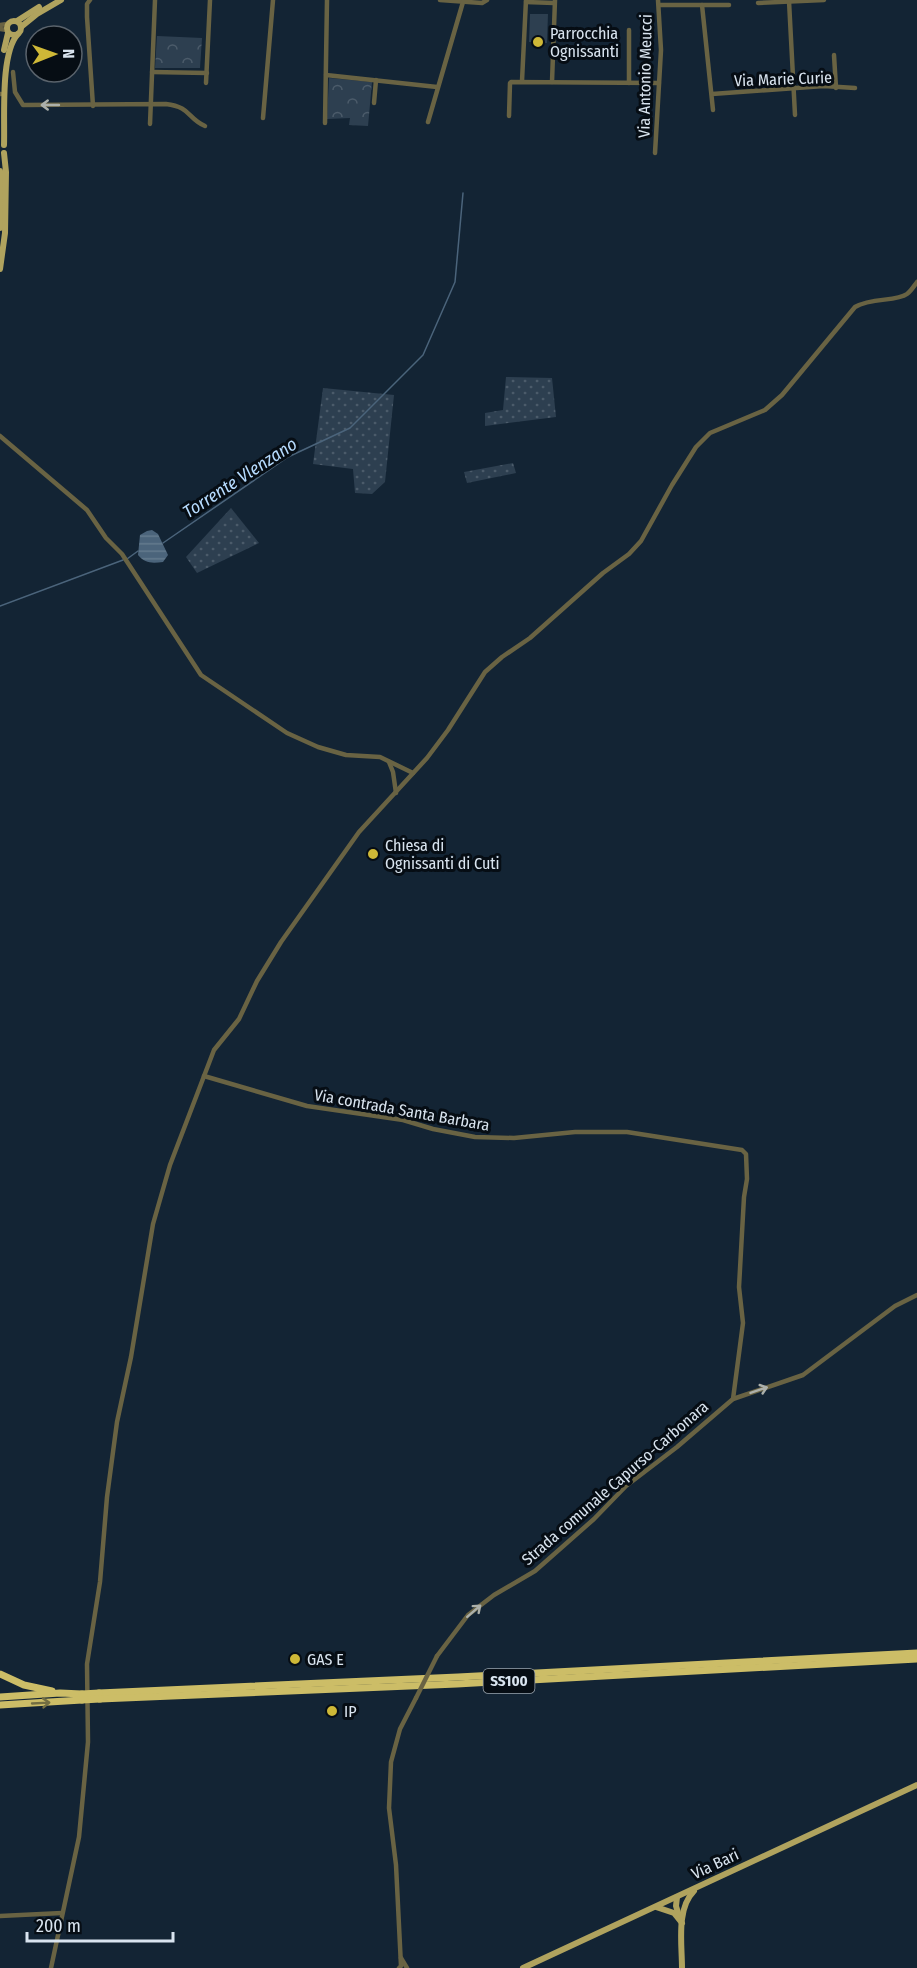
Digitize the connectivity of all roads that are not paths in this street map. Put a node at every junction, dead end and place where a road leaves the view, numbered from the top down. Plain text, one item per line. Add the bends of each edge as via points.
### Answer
1 (53, 0) edge
2 (61, 0) edge
3 (90, 0) edge
4 (155, 0) edge
5 (210, 0) edge
6 (273, 0) edge
7 (327, 0) edge
8 (440, 0) edge
9 (487, 0) edge
10 (824, 0) edge
11 (526, 1) edge
12 (554, 1) edge
13 (785, 1) edge
14 (463, 2) junction
15 (659, 2) edge
16 (687, 2) edge
17 (705, 3) edge
18 (758, 3) dead end
19 (729, 5) dead end
20 (17, 21) junction
21 (21, 27) junction
22 (4, 28) edge
23 (629, 30) dead end
24 (18, 34) junction
25 (834, 54) dead end
26 (13, 72) dead end
27 (152, 72) junction
28 (207, 73) junction
29 (326, 75) junction
30 (376, 80) junction
31 (522, 81) junction
32 (552, 81) junction
33 (206, 83) dead end
34 (629, 83) junction
35 (659, 83) junction
36 (437, 87) junction
37 (793, 88) junction
38 (836, 88) junction
39 (855, 88) dead end
40 (15, 92) junction
41 (2, 93) edge
42 (712, 94) junction
43 (374, 103) dead end
44 (151, 104) junction
45 (93, 105) junction
46 (713, 110) dead end
47 (795, 115) dead end
48 (509, 116) dead end
49 (263, 117) dead end
50 (428, 122) dead end
51 (325, 123) dead end
52 (150, 124) dead end
53 (205, 126) dead end
54 (0, 130) edge
55 (2, 149) edge
56 (656, 153) dead end
57 (0, 171) edge
58 (0, 228) edge
59 (0, 268) edge
60 (917, 282) edge
61 (0, 436) edge
62 (389, 762) junction
63 (413, 773) junction
64 (396, 794) junction
65 (204, 1076) junction
66 (917, 1295) edge
67 (733, 1399) junction
68 (917, 1653) edge
69 (917, 1659) edge
70 (0, 1674) edge
71 (60, 1693) junction
72 (100, 1696) junction
73 (0, 1697) edge
74 (82, 1697) junction
75 (0, 1706) edge
76 (917, 1785) edge
77 (703, 1884) junction
78 (677, 1897) junction
79 (656, 1907) junction
80 (62, 1913) junction
81 (684, 1915) junction
82 (0, 1916) edge
83 (682, 1923) junction
84 (401, 1958) junction
85 (51, 1968) edge
86 (399, 1968) edge
87 (408, 1968) edge
88 (524, 1968) edge
89 (682, 1968) edge

1 - 20 main road
2 - 21 main road
3 - 45 street via 87,17
4 - 27 street
5 - 28 street
6 - 49 street
7 - 29 street
8 - 14 street
9 - 14 street
10 - 13 street
11 - 12 street
11 - 31 street
12 - 32 street
13 - 18 street
13 - 37 street
14 - 36 street
15 - 16 street
15 - 35 street, Via Antonio Meucci
16 - 17 street
17 - 19 street
17 - 42 street
20 - 21 main road
20 - 22 main road
21 - 24 main road
22 - 24 main road
22 - 41 main road
23 - 34 street
24 - 41 main road via 8,49
25 - 38 street
26 - 40 street
27 - 28 street
27 - 44 street
28 - 33 street
29 - 30 street
29 - 51 street
30 - 36 street
30 - 43 street
31 - 32 street
31 - 48 street via 510,83
32 - 34 street
34 - 35 street
35 - 56 street, Via Antonio Meucci
36 - 50 street
37 - 38 street, Via Marie Curie
37 - 42 street, Via Marie Curie
37 - 47 street
38 - 39 street, Via Marie Curie
40 - 41 street
45 -> 40 street via 22,105
41 - 54 main road
41 - 55 main road
42 - 46 street
44 - 45 street
44 - 52 street
44 - 53 street via 182,106
55 - 59 main road via 6,172
57 - 58 main road
60 - 63 street via 908,294 866,301 855,307 765,410 710,433 696,447 641,541 485,672 448,730
61 - 62 street via 87,510 122,554 201,675 287,733 346,755 380,756
62 - 63 street
62 - 64 street
63 - 64 street
64 - 65 street via 359,832 281,942 240,1018 214,1050
65 - 67 street, Via contrada Santa Barbara via 307,1106 403,1120 475,1137 627,1132 742,1150 746,1154 747,1179 739,1287 743,1323
65 - 80 street via 170,1165 153,1224 117,1422 87,1664 88,1742 83,1807
67 -> 66 street, Strada comunale Capurso-Carbonara via 803,1375 896,1306
84 -> 67 street, Strada comunale Capurso-Carbonara, bridge via 389,1808 391,1762 400,1729 437,1656 468,1615 535,1571 626,1486
68 - 72 highway, SS100
69 - 72 highway, SS100 via 446,1684
70 - 71 highway, SS100 via 24,1685
71 - 73 highway, SS100
71 - 74 highway, SS100
72 - 74 highway, SS100, bridge
75 -> 74 highway, SS100
76 - 77 main road, Via Bari
77 - 78 main road, Via Bari
77 - 81 main road via 689,1896
78 - 79 main road, Via Bari
78 - 81 main road
78 - 83 main road
79 - 83 main road via 674,1913
79 - 88 main road, Via Bari
80 - 82 street
80 - 85 street
81 - 83 main road
83 - 89 main road
84 - 86 street, Strada comunale Capurso-Carbonara
84 - 87 street

